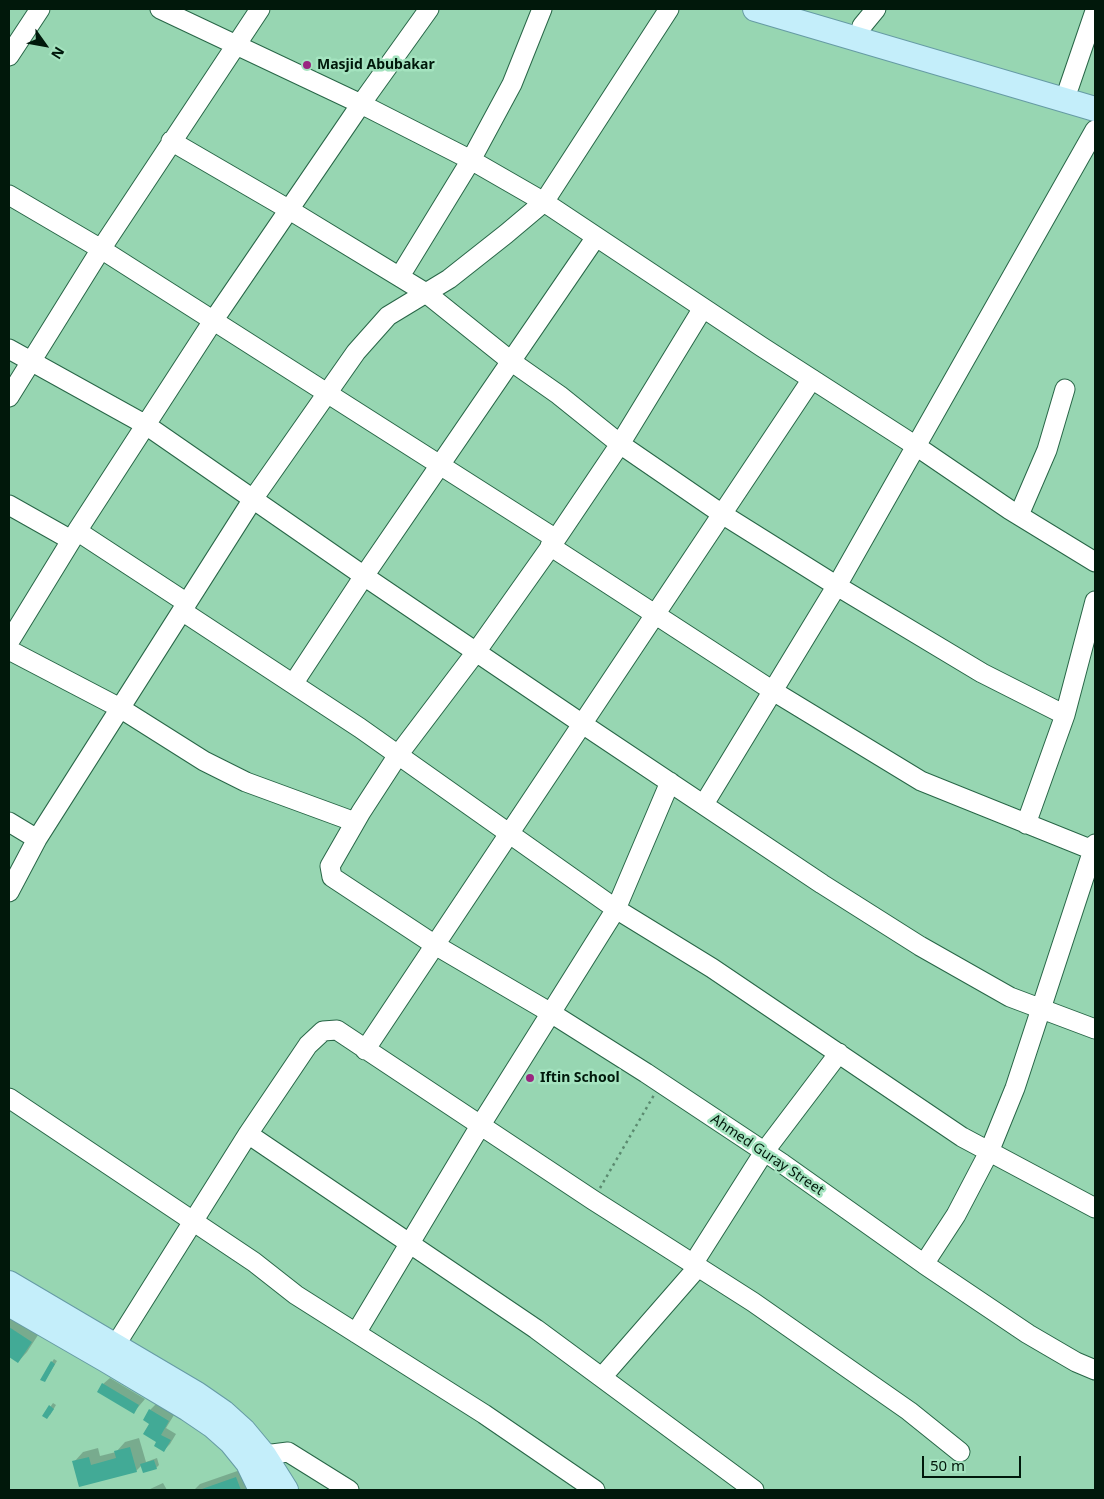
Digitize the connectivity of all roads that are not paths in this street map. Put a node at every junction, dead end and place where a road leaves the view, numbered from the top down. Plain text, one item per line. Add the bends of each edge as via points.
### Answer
1 (40, 9) edge
2 (160, 9) edge
3 (260, 9) edge
4 (429, 9) edge
5 (542, 9) edge
6 (669, 9) edge
7 (755, 9) edge
8 (806, 9) edge
9 (1095, 11) edge
10 (869, 17) edge
11 (236, 44) junction
12 (9, 56) edge
13 (1069, 87) junction
14 (1095, 95) edge
15 (361, 104) junction
16 (1095, 110) edge
17 (1095, 130) edge
18 (171, 141) junction
19 (471, 160) junction
20 (9, 194) edge
21 (544, 202) junction
22 (288, 209) junction
23 (596, 237) junction
24 (101, 249) junction
25 (400, 276) junction
26 (426, 293) junction
27 (703, 308) junction
28 (213, 321) junction
29 (9, 350) edge
30 (31, 361) junction
31 (512, 362) junction
32 (812, 379) junction
33 (1065, 389) dead end
34 (326, 394) junction
35 (9, 397) edge
36 (146, 425) junction
37 (620, 444) junction
38 (916, 446) junction
39 (441, 466) junction
40 (253, 499) junction
41 (9, 505) edge
42 (722, 514) junction
43 (1019, 515) junction
44 (74, 536) junction
45 (553, 543) junction
46 (1095, 562) edge
47 (364, 576) junction
48 (836, 586) junction
49 (1095, 601) edge
50 (184, 607) junction
51 (655, 614) junction
52 (9, 642) edge
53 (9, 650) edge
54 (476, 652) junction
55 (293, 684) junction
56 (773, 691) junction
57 (120, 708) junction
58 (1066, 715) junction
59 (581, 723) junction
60 (398, 755) junction
61 (670, 782) junction
62 (704, 804) junction
63 (9, 822) edge
64 (355, 822) junction
65 (1026, 824) junction
66 (509, 834) junction
67 (37, 839) junction
68 (1094, 849) edge
69 (9, 892) edge
70 (616, 909) junction
71 (435, 945) junction
72 (1042, 1010) junction
73 (551, 1013) junction
74 (1095, 1029) edge
75 (366, 1050) junction
76 (839, 1053) junction
77 (9, 1098) edge
78 (480, 1126) junction
79 (248, 1134) junction
80 (764, 1152) junction
81 (989, 1152) junction
82 (1095, 1208) edge
83 (193, 1221) junction
84 (409, 1244) junction
85 (924, 1264) junction
86 (695, 1265) junction
87 (9, 1283) edge
88 (9, 1304) edge
89 (356, 1333) junction
90 (111, 1353) junction
91 (1095, 1370) edge
92 (602, 1377) junction
93 (960, 1452) dead end
94 (264, 1455) junction
95 (261, 1490) edge
96 (286, 1490) edge
97 (349, 1490) edge
98 (595, 1490) edge
99 (754, 1490) edge

1 - 12 street
2 - 11 street
3 - 11 street
4 - 15 street
5 - 19 street via 512,84
6 - 21 street
7 - 16 main road
8 - 10 main road
9 - 13 street
10 - 13 main road
11 - 15 street
11 - 18 street
13 - 14 main road
15 - 19 street
15 - 22 street
17 - 38 street
18 - 22 street
18 - 24 street
19 - 21 street
19 - 25 street
20 - 24 street
21 - 23 street
21 - 26 street
22 - 25 street
22 - 28 street
23 - 27 street
23 - 31 street
24 - 28 street
24 - 30 street
25 - 26 street
26 - 31 street
26 - 34 street via 388,316 356,352
27 - 32 street
27 - 37 street, Ahmed Guray Street
28 - 34 street
28 - 36 street
29 - 30 street
30 - 35 street
30 - 36 street
31 - 37 street
31 - 39 street
32 - 38 street
32 - 42 street
33 - 43 street via 1047,450
34 - 39 street
34 - 40 street
36 - 40 street
36 - 44 street
37 - 42 street
37 - 45 street, Ahmed Guray Street
38 - 43 street
38 - 48 street
39 - 45 street
39 - 47 street
40 - 47 street
40 - 50 street
41 - 44 street
42 - 48 street
42 - 51 street
43 - 46 street
44 - 50 street
44 - 52 street
45 - 51 street
45 - 54 street, Ahmed Guray Street
47 - 54 street
47 - 55 street
48 - 56 street
48 - 58 street via 982,673
49 - 58 street
50 - 55 street
50 - 57 street
51 - 56 street
51 - 59 street
53 - 57 street
54 - 59 street
54 - 60 street, Ahmed Guray Street
55 - 60 street
56 - 62 street
56 - 65 street via 921,781
57 - 64 street via 204,761 246,782
57 - 67 street
58 - 65 street
59 - 61 street
59 - 66 street
60 - 64 street, Ahmed Guray Street
60 - 66 street
61 - 62 street
61 - 70 street
62 - 72 street via 920,946 1010,998
63 - 67 street
64 - 71 street, Ahmed Guray Street via 330,866 332,877
65 - 68 street
66 - 70 street
66 - 71 street
67 - 69 street
68 - 72 street
70 - 73 street
70 - 76 street via 712,968
71 - 73 street, Ahmed Guray Street
71 - 75 street
72 - 74 street
72 - 81 street
73 - 78 street
73 - 80 street, Ahmed Guray Street
75 - 78 street
75 - 79 street via 337,1030 323,1031 308,1045
76 - 80 street
76 - 81 street
77 - 83 street
78 - 84 street
78 - 86 street
79 - 83 street
79 - 84 street
80 - 85 street, Ahmed Guray Street
80 - 86 street
81 - 82 street
81 - 85 street via 956,1215
83 - 89 street via 254,1262 296,1296
83 - 90 street
84 - 89 street
84 - 92 street
85 - 91 street, Ahmed Guray Street via 1028,1334
86 - 92 street
86 - 93 street via 909,1411
87 - 90 main road
88 - 90 main road
89 - 98 street via 484,1414
90 - 94 main road via 198,1394 244,1431
90 - 95 main road via 231,1442 248,1464
92 - 99 street
94 - 96 main road
94 - 97 street via 288,1452

